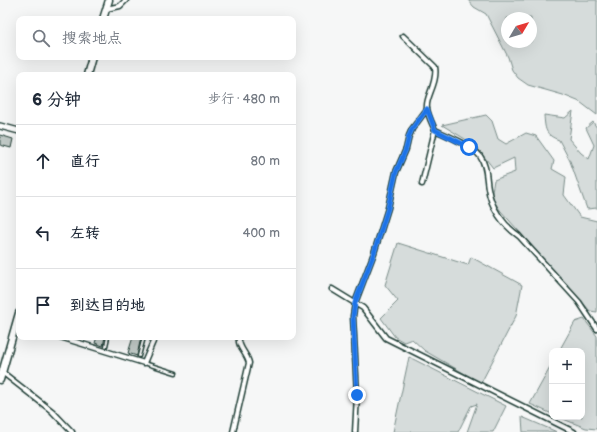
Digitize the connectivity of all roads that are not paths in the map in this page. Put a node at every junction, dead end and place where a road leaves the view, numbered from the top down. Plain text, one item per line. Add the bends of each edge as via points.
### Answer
1 (109, 0) edge
2 (126, 0) edge
3 (106, 9) junction
4 (104, 16) edge
5 (403, 36) dead end
6 (91, 60) edge
7 (88, 72) edge
8 (427, 109) junction
9 (0, 126) edge
10 (16, 130) edge
11 (435, 130) junction
12 (422, 184) dead end
13 (332, 289) dead end
14 (355, 303) junction
15 (16, 328) edge
16 (597, 329) edge
17 (70, 340) edge
18 (107, 340) edge
19 (143, 340) edge
20 (154, 340) edge
21 (239, 340) edge
22 (106, 346) dead end
23 (139, 356) dead end
24 (144, 363) junction
25 (1, 371) edge
26 (176, 373) dead end
27 (0, 380) edge
28 (72, 432) edge
29 (232, 432) edge
30 (355, 432) edge
31 (574, 432) edge

1 - 3 main road
2 - 3 street via 120,6
3 - 4 main road
5 - 8 street via 435,68
6 - 7 main road
8 - 11 street
8 - 14 street via 409,136 396,172 374,253
9 - 10 street
11 - 12 street
11 - 16 street via 469,147 478,155 486,171 490,199 499,217 579,302
13 - 14 street
14 - 30 street
14 - 31 street via 363,308 386,338
15 - 25 main road
17 - 24 street
18 - 22 lane
19 - 23 lane
20 - 24 street
21 - 29 street via 249,363
24 - 26 lane
25 - 27 main road
25 - 28 street via 52,411

